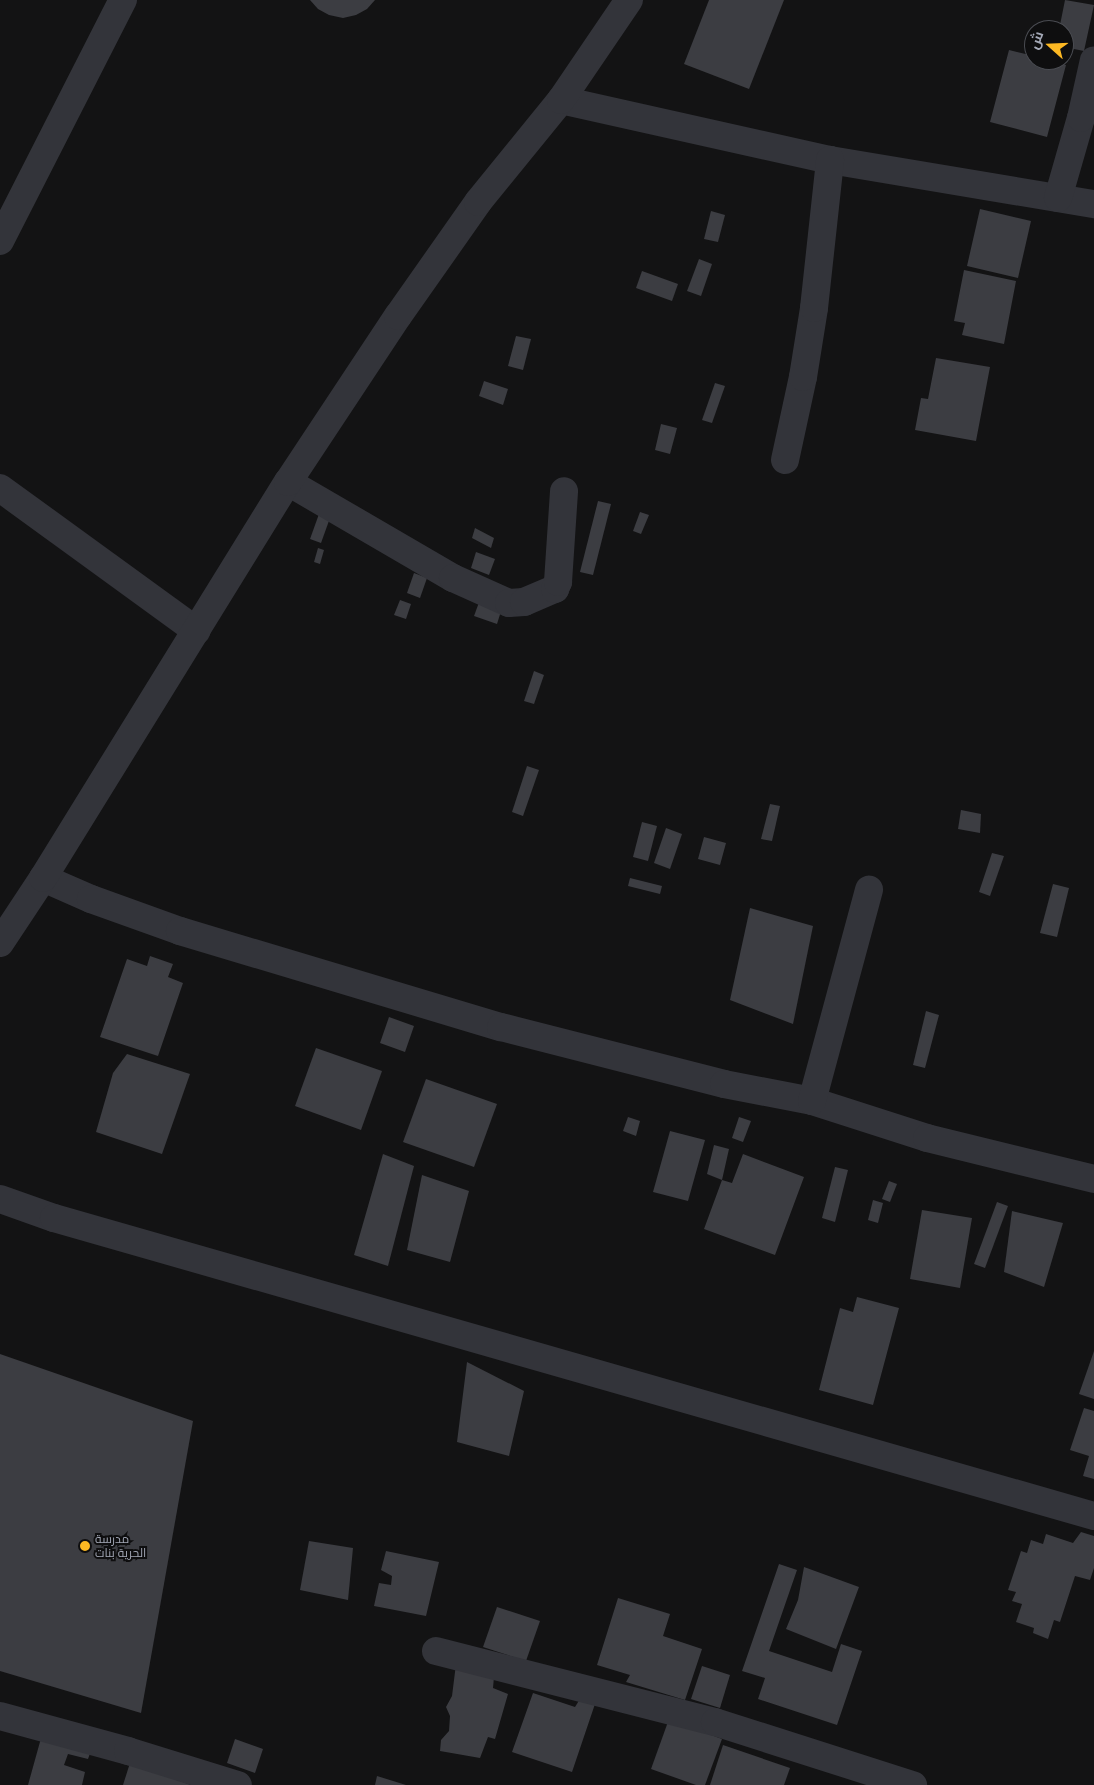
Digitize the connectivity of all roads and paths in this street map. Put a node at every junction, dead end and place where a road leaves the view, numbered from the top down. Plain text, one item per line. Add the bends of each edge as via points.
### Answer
1 (123, 0) edge
2 (629, 0) edge
3 (1094, 60) edge
4 (561, 100) junction
5 (830, 160) junction
6 (1058, 198) junction
7 (1094, 204) edge
8 (0, 241) edge
9 (785, 460) dead end
10 (288, 482) junction
11 (0, 488) edge
12 (564, 491) dead end
13 (197, 631) junction
14 (43, 878) junction
15 (869, 890) dead end
16 (0, 943) edge
17 (812, 1100) junction
18 (1094, 1179) edge
19 (0, 1200) edge
20 (1094, 1516) edge
21 (436, 1651) dead end
22 (0, 1716) edge
23 (229, 1784) edge
24 (913, 1785) edge

1 - 8 street
2 - 4 street
3 - 6 street
4 - 5 street
4 - 10 street via 478,202
5 - 6 street
5 - 9 street via 814,308
6 - 7 street
10 - 12 street via 453,578 509,603 524,602 555,589
10 - 13 street
11 - 13 street
13 - 14 street
14 - 16 street
14 - 17 street via 180,931 501,1027 724,1084
15 - 17 street
17 - 18 street via 927,1138
19 - 20 street via 63,1221
21 - 24 street via 715,1722
22 - 23 street via 128,1751

